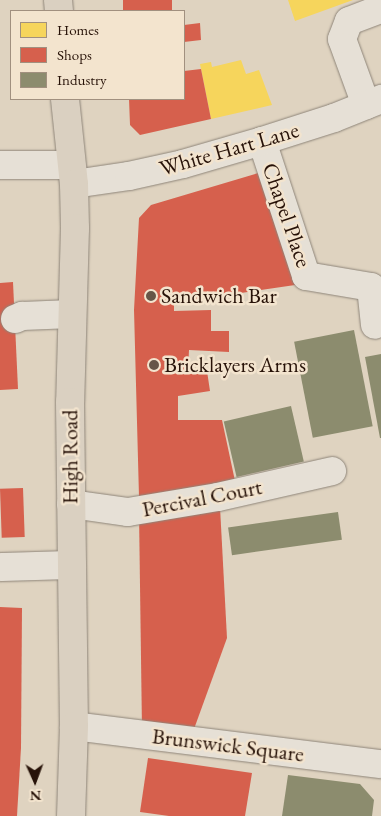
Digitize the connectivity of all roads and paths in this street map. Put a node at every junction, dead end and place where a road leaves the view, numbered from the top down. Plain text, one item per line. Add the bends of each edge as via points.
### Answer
1 (381, 9) edge
2 (65, 100) edge
3 (373, 102) edge
4 (262, 141) junction
5 (0, 164) edge
6 (72, 175) junction
7 (72, 314) junction
8 (15, 318) dead end
9 (375, 326) dead end
10 (332, 471) dead end
11 (71, 504) junction
12 (72, 565) junction
13 (0, 566) edge
14 (74, 726) junction
15 (381, 764) edge
16 (72, 816) edge

1 - 3 street via 348,21 342,39
2 - 6 main road, High Road
3 - 4 street, White Hart Lane
4 - 6 street, White Hart Lane via 160,170
4 - 9 street, Chapel Place via 306,276 371,287
5 - 6 street, White Hart Lane
6 - 7 main road, High Road via 75,228
7 - 8 street
7 - 11 main road, High Road
10 - 11 street, Percival Court via 218,497 128,512
11 - 12 main road, High Road
12 - 13 street
12 - 14 main road, High Road
14 - 15 street, Brunswick Square
14 - 16 main road, High Road

